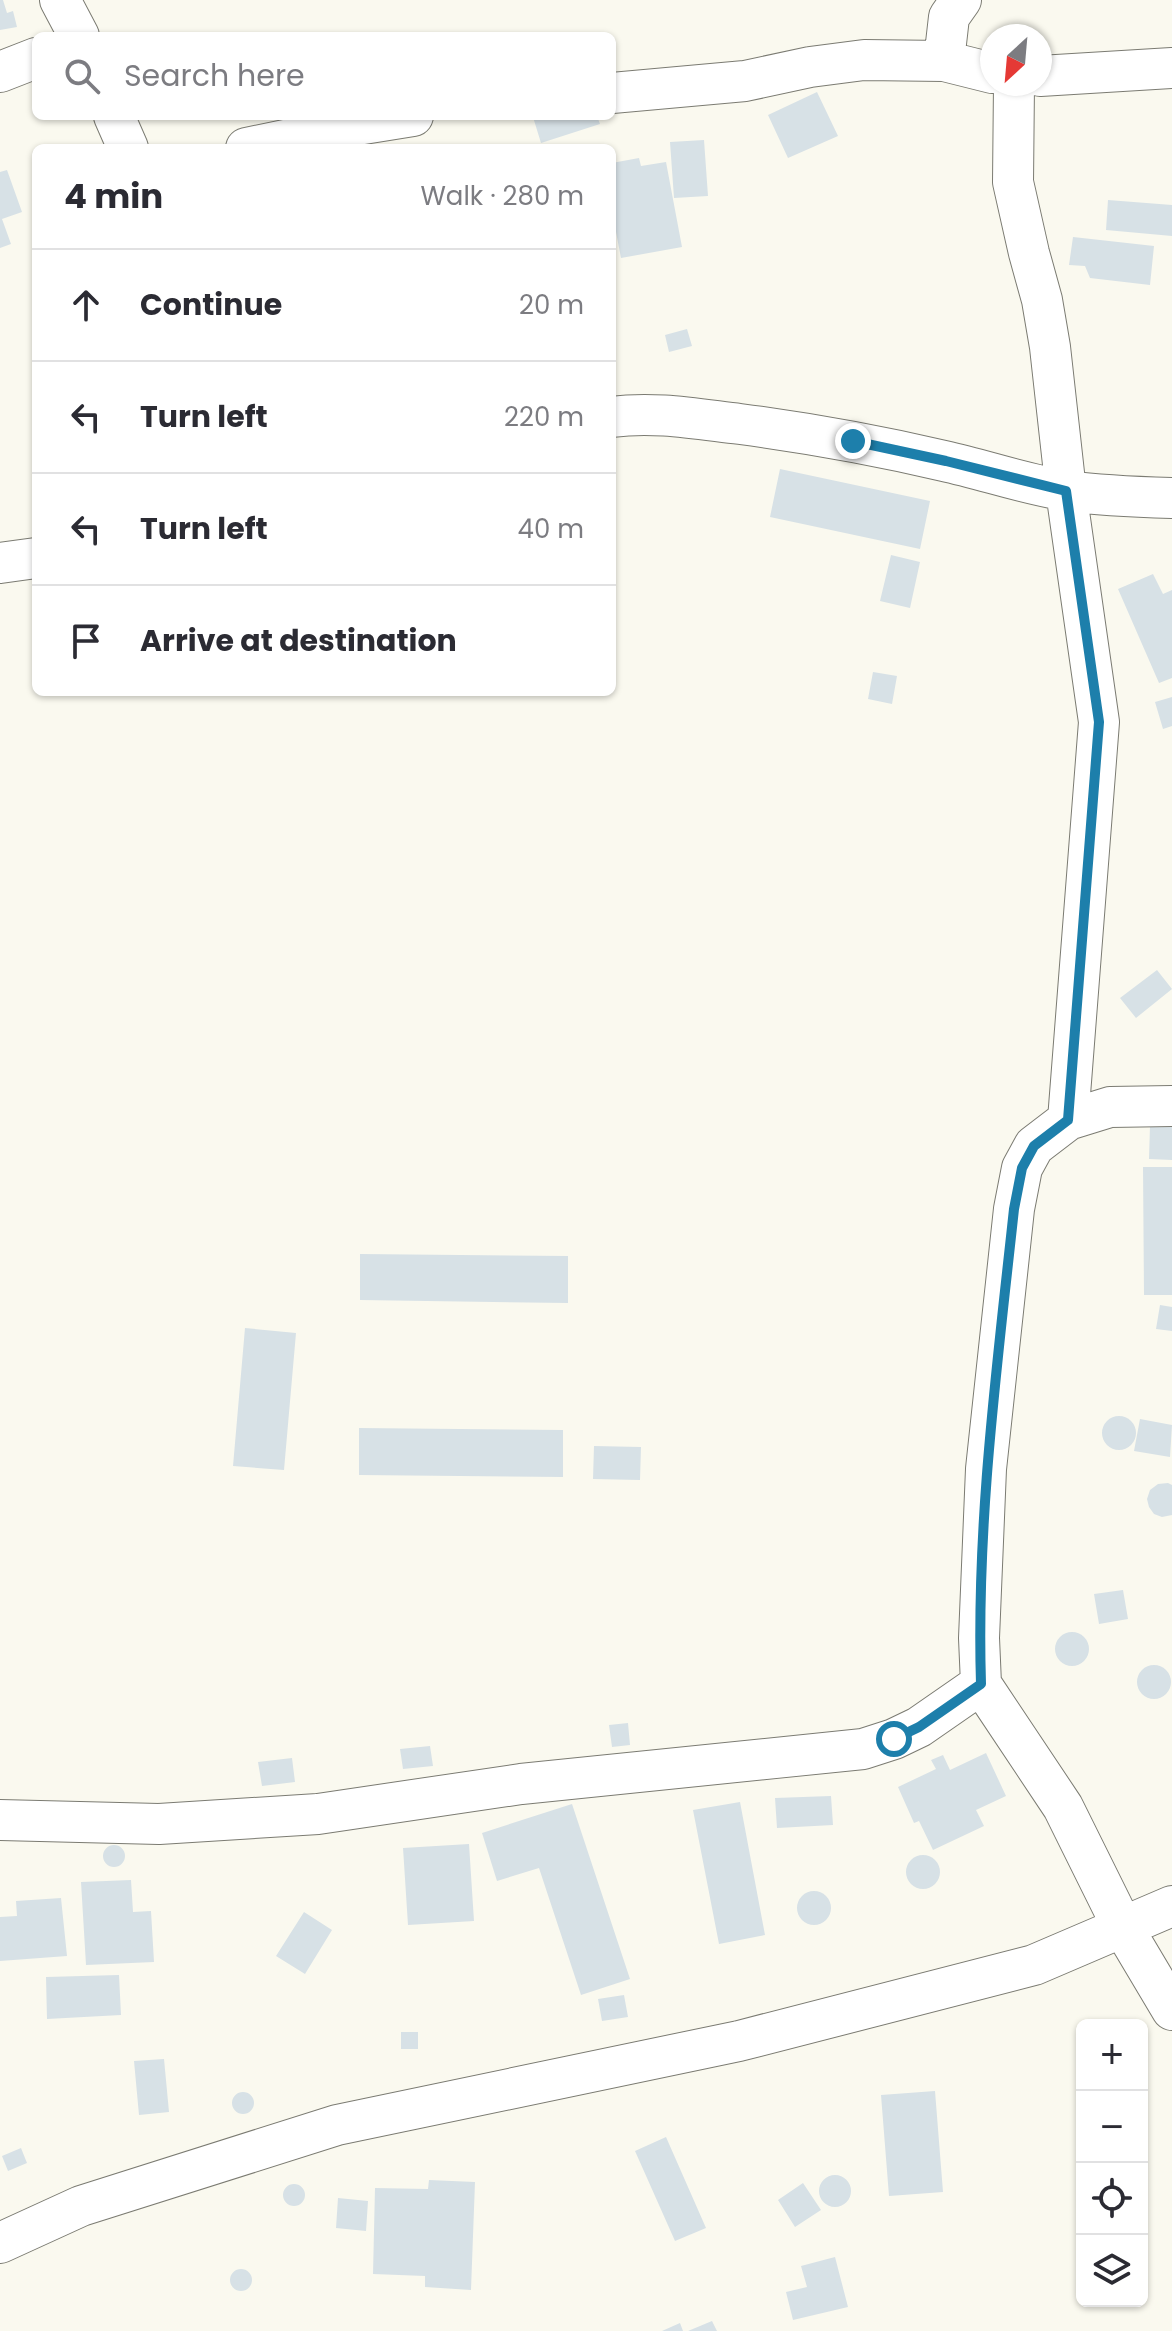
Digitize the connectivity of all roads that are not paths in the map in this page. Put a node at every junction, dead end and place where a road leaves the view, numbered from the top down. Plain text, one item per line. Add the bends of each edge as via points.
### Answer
1 (60, 0) edge
2 (951, 6) edge
3 (77, 32) edge
4 (32, 60) edge
5 (944, 61) junction
6 (1172, 68) edge
7 (980, 70) edge
8 (0, 72) edge
9 (1052, 75) edge
10 (616, 93) edge
11 (1014, 96) edge
12 (116, 120) edge
13 (388, 120) edge
14 (126, 144) edge
15 (265, 144) edge
16 (616, 416) edge
17 (1066, 491) junction
18 (1172, 498) edge
19 (32, 559) edge
20 (0, 563) edge
21 (1172, 1106) edge
22 (1068, 1120) junction
23 (981, 1684) junction
24 (0, 1820) edge
25 (1172, 1906) edge
26 (1122, 1926) junction
27 (1172, 2010) edge
28 (0, 2243) edge

1 - 3 street
2 - 5 street
4 - 8 street
5 - 7 street
5 - 10 street via 864,60 745,81
6 - 9 street
11 - 17 street via 1013,182 1042,300
12 - 14 street
13 - 15 street
16 - 17 street via 682,417 853,441
17 - 18 street
17 - 22 street via 1099,722
19 - 20 street
21 - 22 street via 1110,1107
22 - 23 street via 1034,1146 1022,1168 1014,1209 986,1469
23 - 24 street via 919,1727 863,1749 521,1784 318,1814 159,1824
23 - 26 street via 1063,1807
25 - 26 street
26 - 27 street
26 - 28 street via 1034,1965 739,2041 337,2125 81,2206

